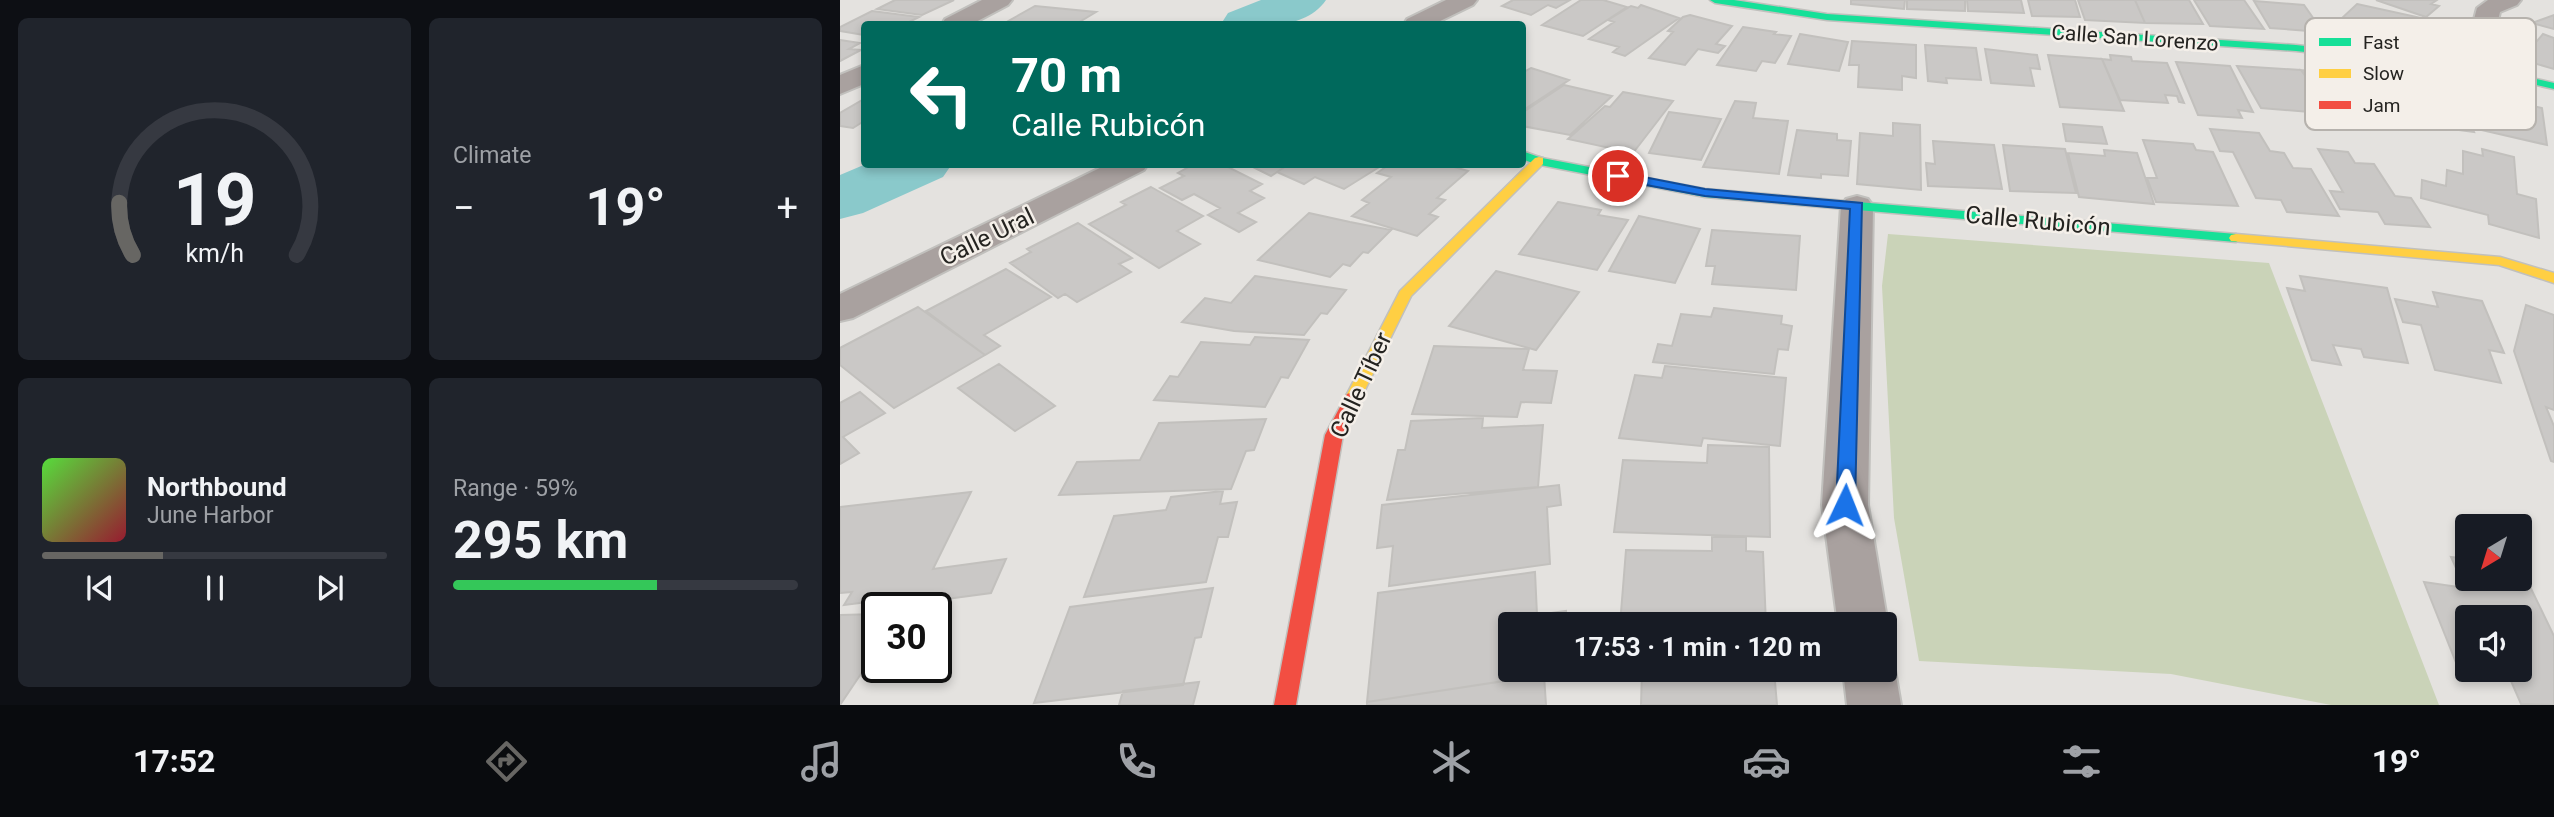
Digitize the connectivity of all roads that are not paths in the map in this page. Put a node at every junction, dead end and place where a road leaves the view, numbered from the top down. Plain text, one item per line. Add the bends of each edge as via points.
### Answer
1 (1000, 0) edge
2 (1465, 0) edge
3 (1715, 0) edge
4 (2509, 0) edge
5 (2486, 18) edge
6 (960, 21) edge
7 (1422, 21) edge
8 (2305, 49) edge
9 (861, 75) edge
10 (2536, 82) edge
11 (840, 86) edge
12 (2554, 86) edge
13 (1526, 156) edge
14 (1539, 161) junction
15 (1125, 168) edge
16 (1857, 206) junction
17 (2554, 278) edge
18 (840, 309) edge
19 (1861, 612) edge
20 (1871, 682) edge
21 (1285, 705) edge
22 (1874, 705) edge

1 - 6 street
2 - 7 street
3 - 8 street, Calle San Lorenzo via 1826,17
4 - 5 street via 2489,8
9 - 11 street
10 - 12 street, Calle San Lorenzo
13 - 14 street, Calle Rubicón
14 - 16 street, Calle Rubicón via 1705,192
14 - 21 street, Calle Tíber via 1405,294 1334,435
15 - 18 street, Calle Ural
16 - 17 street, Calle Rubicón via 2500,261
16 - 19 street via 1845,505
20 - 22 street

